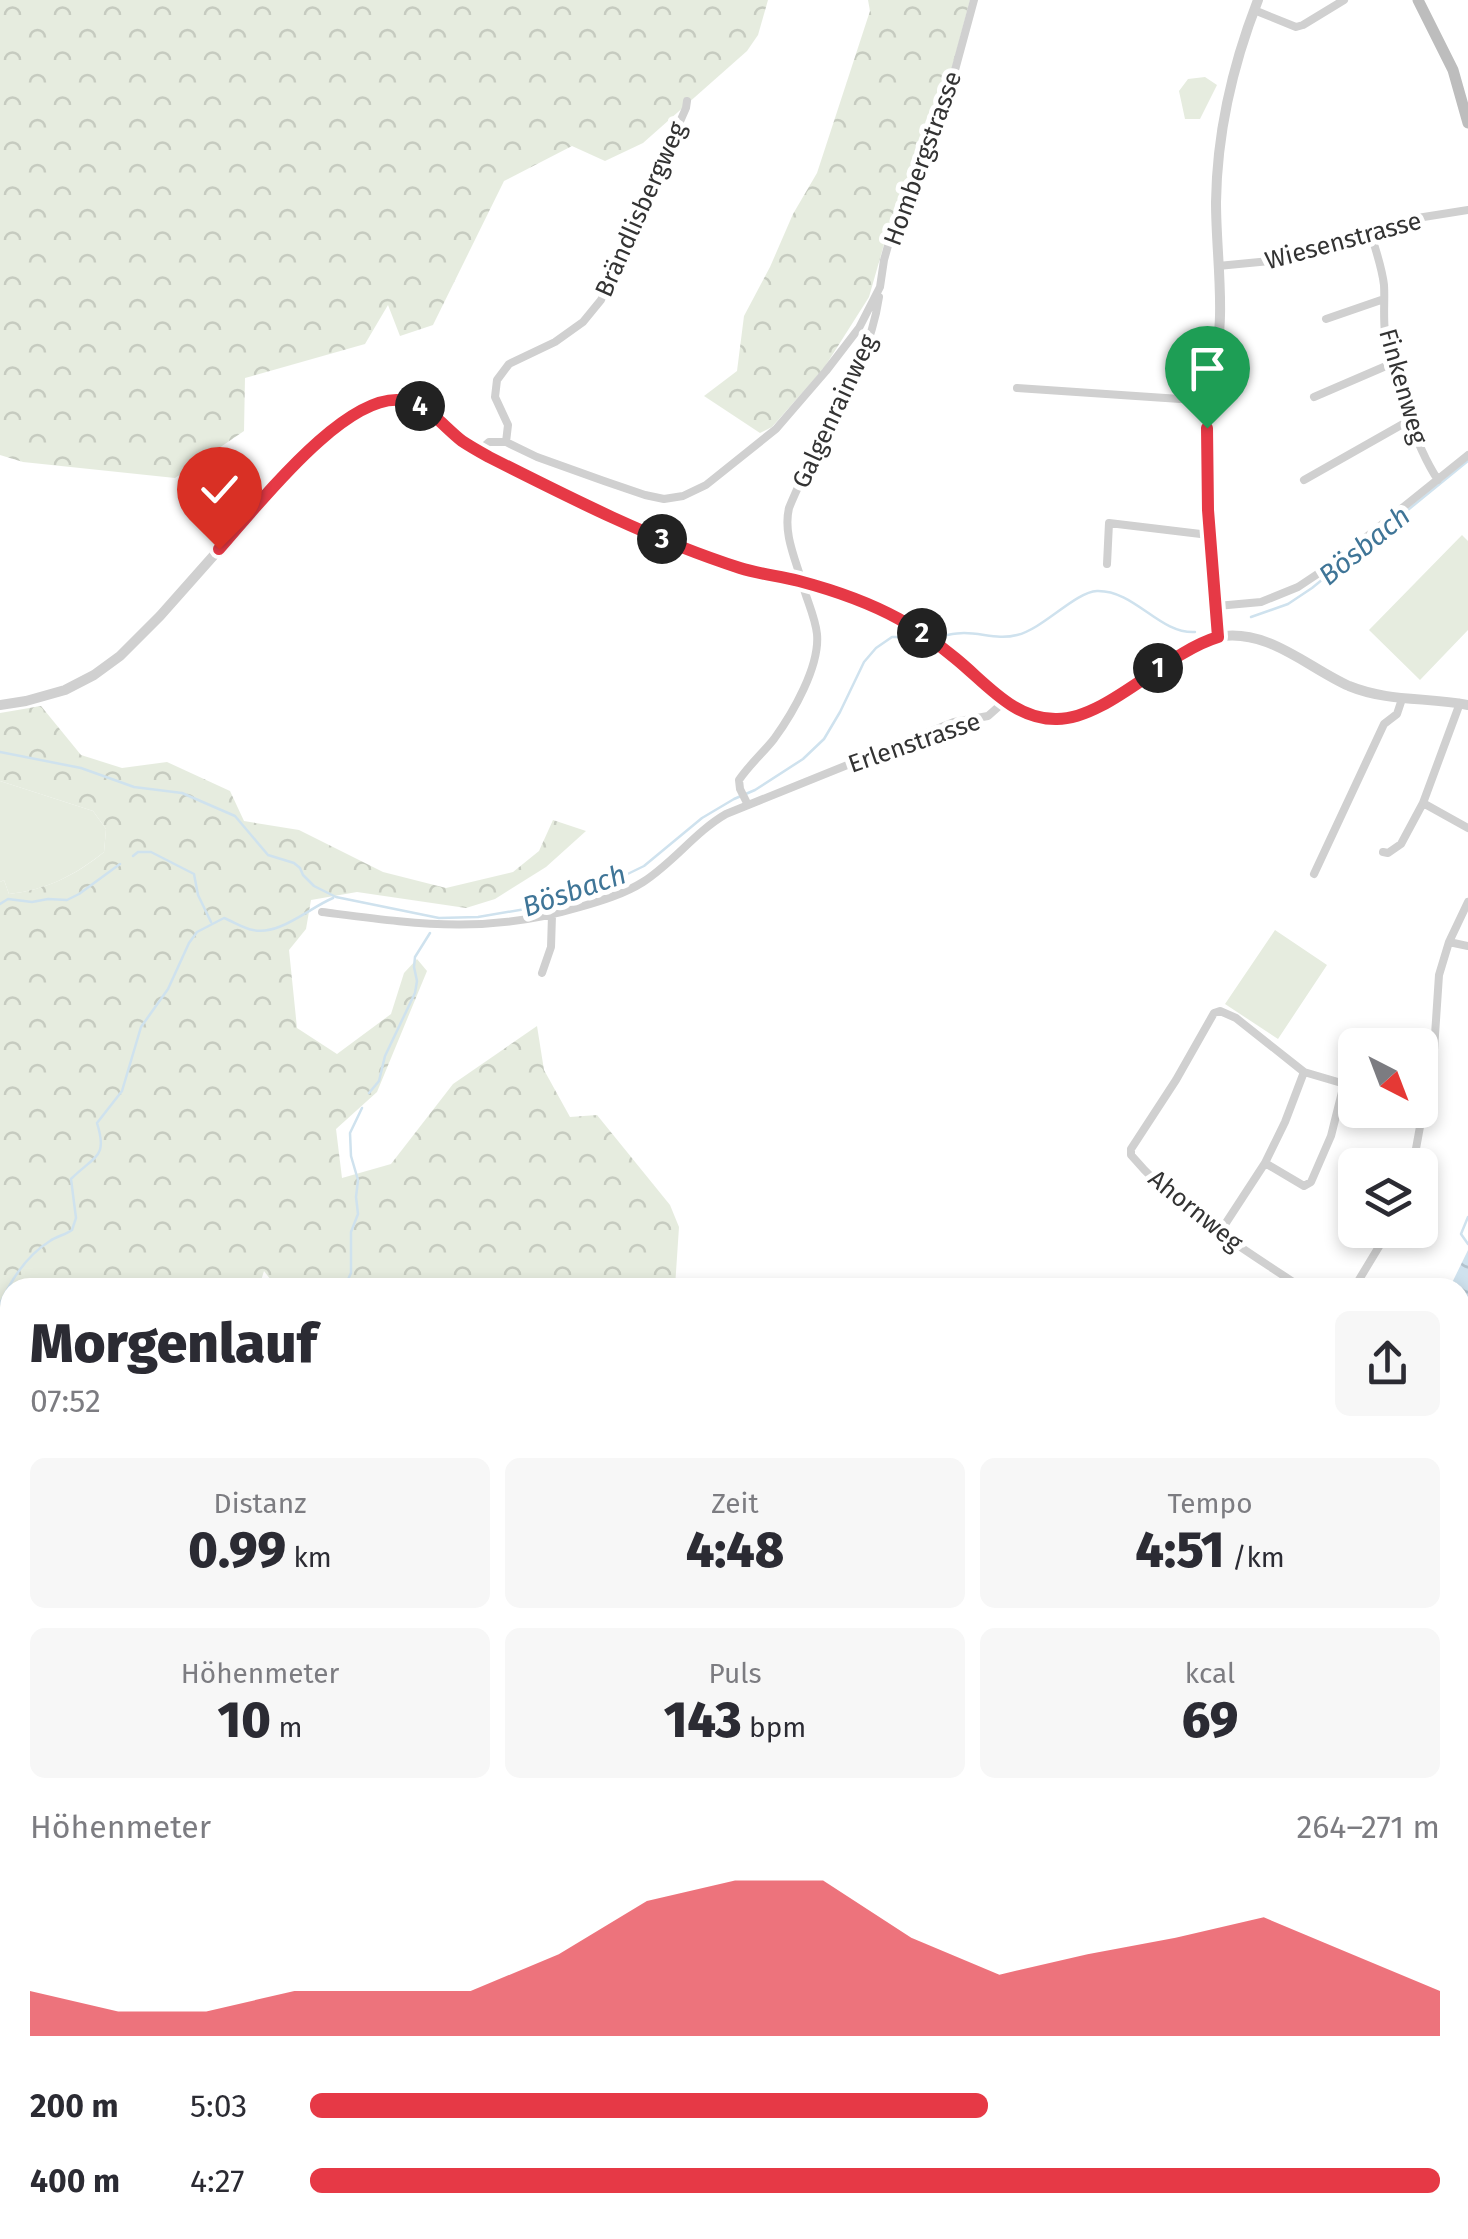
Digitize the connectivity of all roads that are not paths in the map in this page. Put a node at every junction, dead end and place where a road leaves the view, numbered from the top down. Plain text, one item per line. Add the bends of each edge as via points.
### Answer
1 (974, 0) edge
2 (1344, 0) edge
3 (1418, 0) edge
4 (1256, 5) edge
5 (686, 101) dead end
6 (1468, 122) edge
7 (1468, 210) edge
8 (1370, 231) junction
9 (1218, 266) junction
10 (880, 287) junction
11 (1384, 299) junction
12 (1326, 319) dead end
13 (1393, 363) junction
14 (1017, 388) dead end
15 (1314, 396) dead end
16 (1210, 401) junction
17 (1410, 420) junction
18 (506, 442) junction
19 (478, 452) junction
20 (1468, 455) edge
21 (1304, 480) dead end
22 (1438, 480) junction
23 (1209, 535) junction
24 (1107, 564) dead end
25 (802, 582) junction
26 (1217, 606) junction
27 (1218, 637) junction
28 (1402, 699) junction
29 (1005, 701) junction
30 (1464, 704) edge
31 (0, 705) edge
32 (746, 802) junction
33 (1422, 803) junction
34 (1468, 828) edge
35 (1383, 852) dead end
36 (1314, 874) dead end
37 (1468, 902) edge
38 (322, 912) dead end
39 (552, 916) junction
40 (1450, 942) junction
41 (1468, 946) edge
42 (542, 974) dead end
43 (1435, 1028) edge
44 (1304, 1072) junction
45 (1338, 1082) edge
46 (1338, 1108) edge
47 (1265, 1163) junction
48 (1220, 1232) junction
49 (1378, 1248) edge
50 (1287, 1278) edge
51 (1360, 1278) edge

1 - 10 street, Hombergstrasse via 942,118 896,218
2 - 4 street via 1296,27
3 - 6 main road
4 - 9 street via 1226,104 1216,198
5 - 18 street, Brändlisbergweg via 601,300 583,322 510,364 496,380
7 - 8 street, Wiesenstrasse
8 - 9 street, Wiesenstrasse via 1270,261
8 - 11 street, Finkenweg
9 - 16 street via 1220,327
10 - 18 street, Hombergstrasse via 859,328 776,429 684,496 644,495
10 - 25 street, Galgenrainweg via 875,323 789,508 786,528
11 - 12 street
11 - 13 street, Finkenweg
13 - 15 street
13 - 17 street, Finkenweg
14 - 16 street
16 - 23 street
17 - 21 street
17 - 22 street, Finkenweg
18 - 19 street
19 - 25 street via 665,540
19 - 31 street via 419,406 398,400 368,406 305,456 120,656 66,690
20 - 22 street
22 - 26 street via 1298,588 1260,602
23 - 24 street via 1109,523
23 - 26 street
25 - 29 street via 902,621
25 - 32 street, Galgenrainweg via 816,630 814,662 788,719 741,776
26 - 27 street
27 - 28 street via 1273,645 1352,687
27 - 29 street, Erlenstrasse via 1073,718 1034,717
28 - 30 street
28 - 36 street
29 - 32 street, Erlenstrasse via 988,716 954,722
30 - 33 street
32 - 39 street, Erlenstrasse via 631,888
33 - 34 street
33 - 35 street via 1401,844
37 - 40 street
38 - 39 street, Erlenstrasse via 463,926
39 - 42 street
40 - 41 street
40 - 43 street via 1439,975
44 - 45 street
44 - 47 street
44 - 48 street, Ahornweg via 1220,1010 1132,1148 1140,1166
46 - 47 street via 1310,1182 1304,1186
47 - 48 street
48 - 50 street, Ahornweg
49 - 51 street

